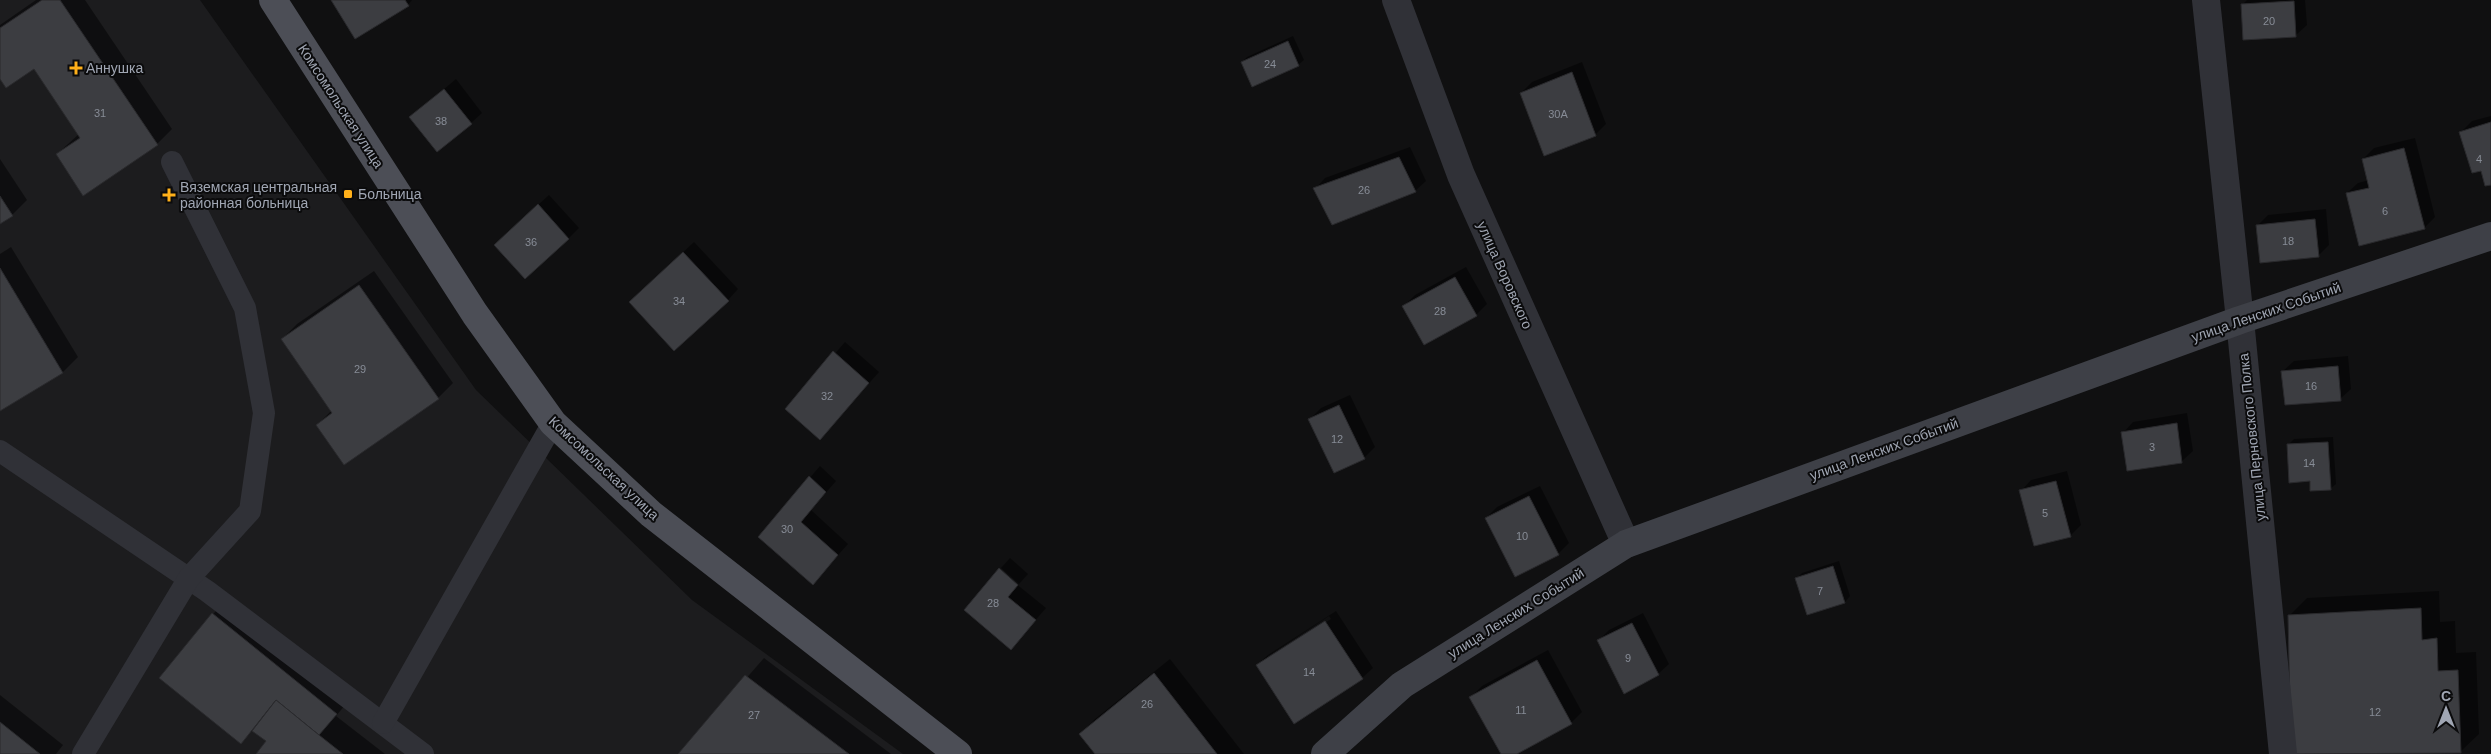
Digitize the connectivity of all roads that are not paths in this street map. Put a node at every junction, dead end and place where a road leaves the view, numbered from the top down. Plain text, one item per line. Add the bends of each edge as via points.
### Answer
1 (273, 0) edge
2 (1396, 0) edge
3 (2206, 0) edge
4 (172, 162) dead end
5 (2491, 236) edge
6 (2240, 320) junction
7 (553, 423) junction
8 (0, 451) edge
9 (1626, 544) junction
10 (189, 578) junction
11 (383, 723) junction
12 (83, 754) edge
13 (424, 754) edge
14 (958, 754) edge
15 (1325, 754) edge
16 (2283, 754) edge

1 - 7 main road, Комсомольская улица via 475,314
2 - 9 street, улица Воровского via 1461,176
3 - 6 street, улица Перновского Полка
4 - 10 lane via 245,308 264,413 250,511
5 - 6 street, улица Ленских Событий
6 - 9 street, улица Ленских Событий
6 - 16 street, улица Перновского Полка
7 - 11 lane
7 - 14 main road, Комсомольская улица via 651,514
8 - 10 lane
9 - 15 street, улица Ленских Событий via 1402,685
10 - 11 lane
10 - 12 lane
11 - 13 lane

